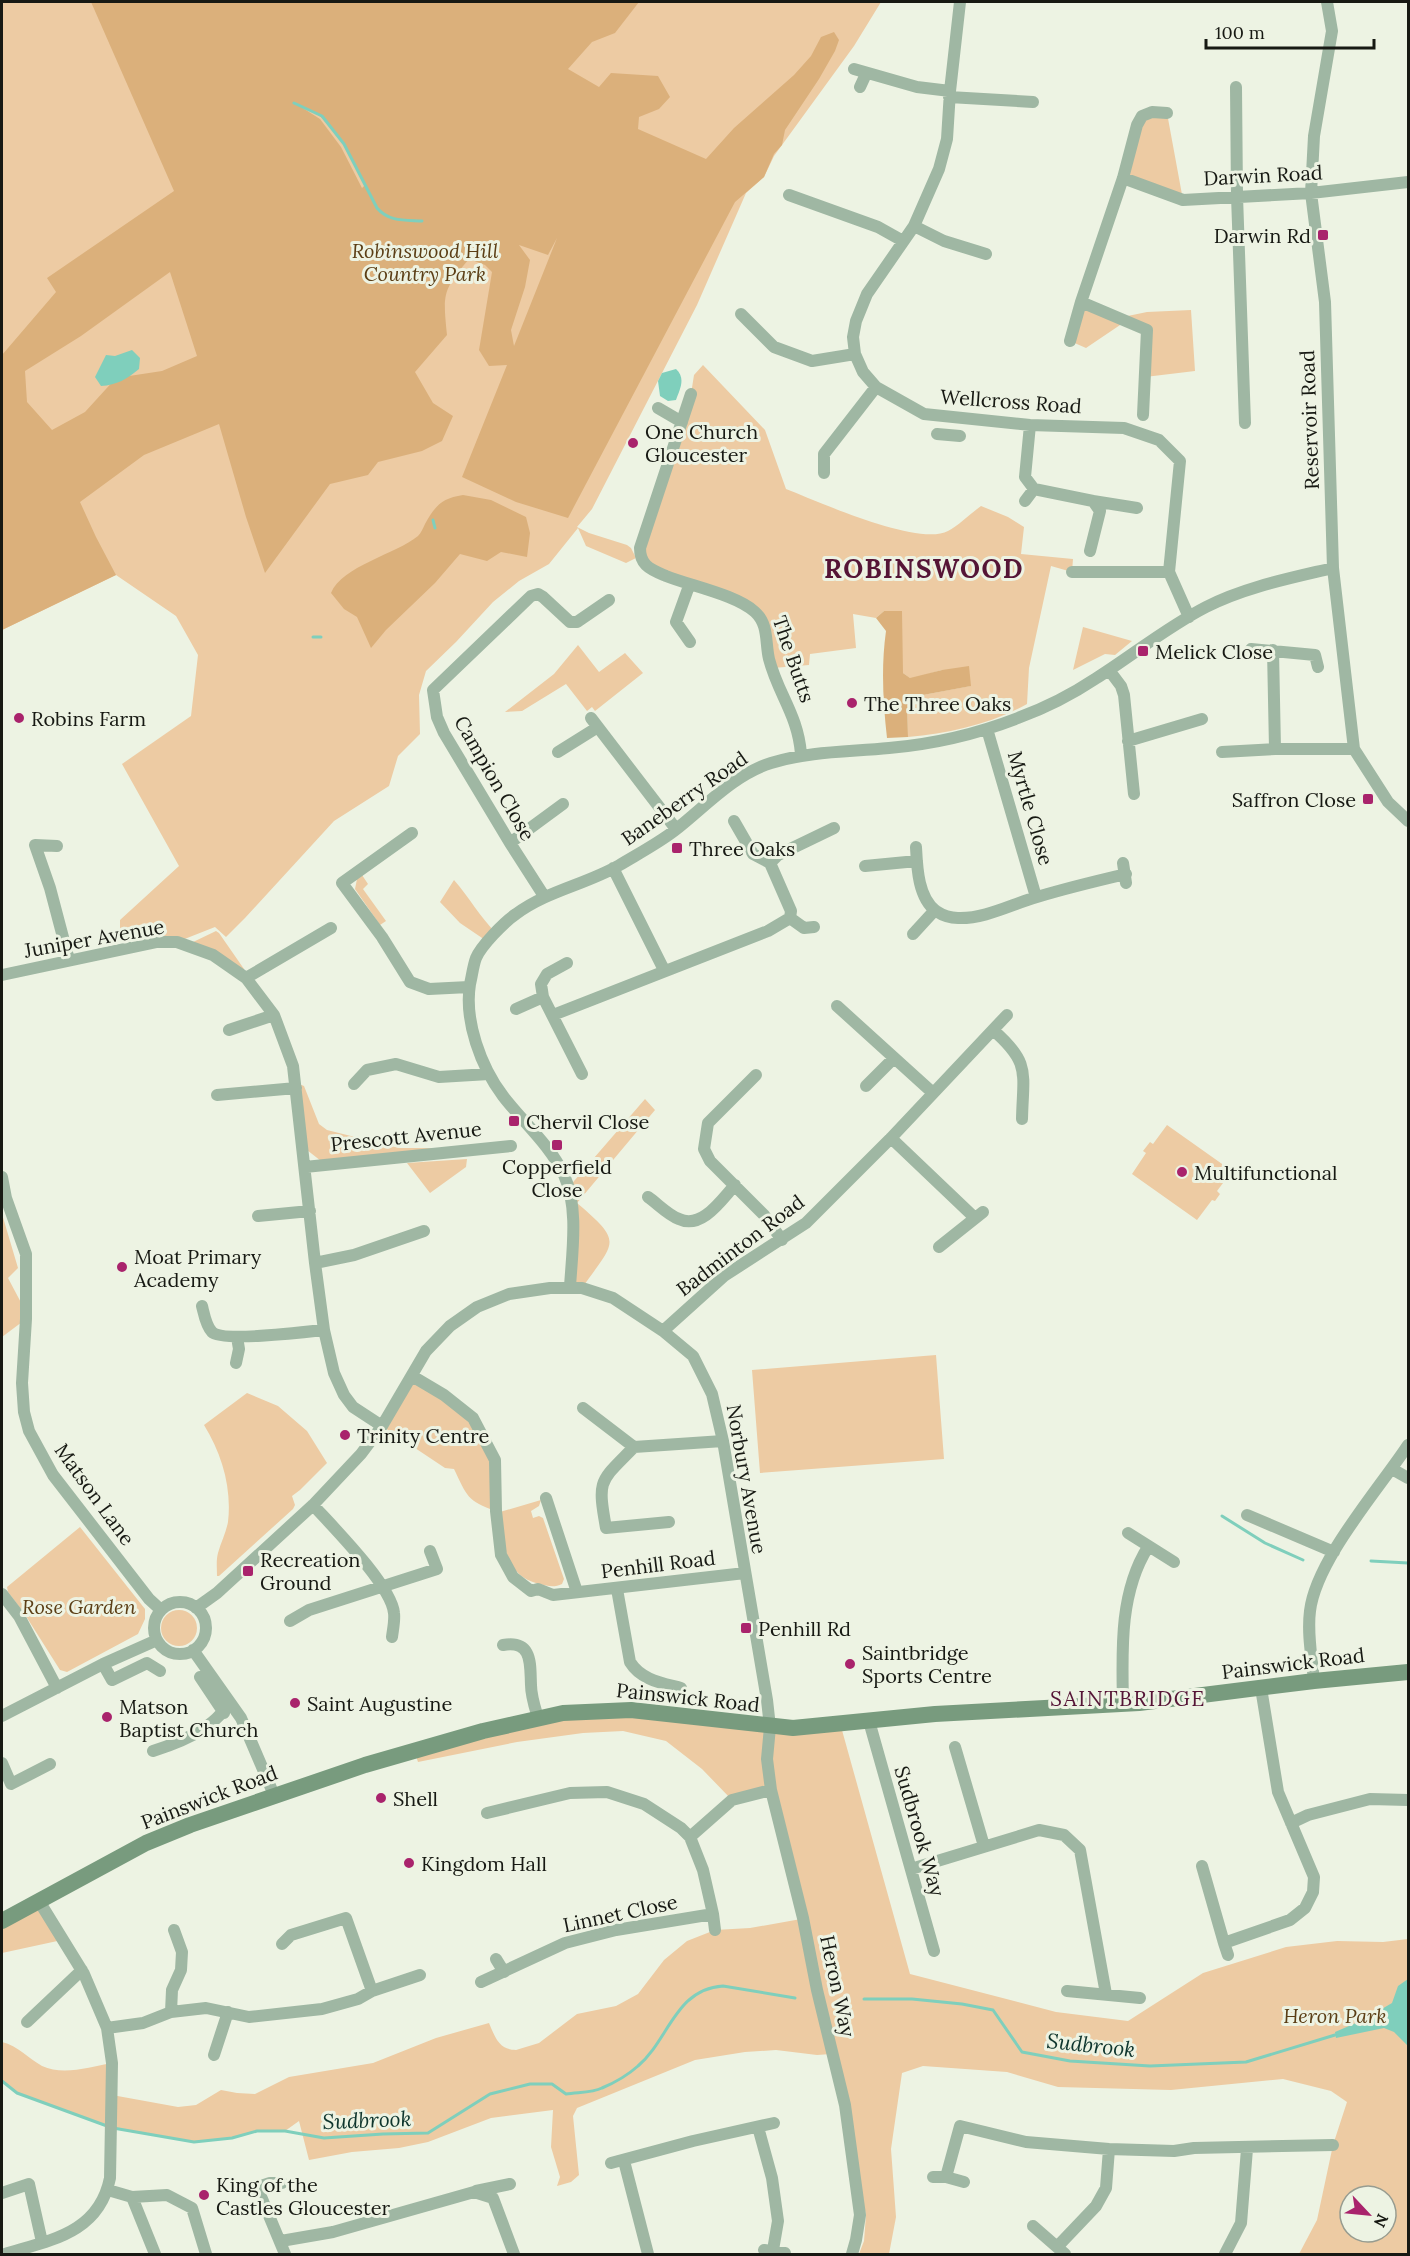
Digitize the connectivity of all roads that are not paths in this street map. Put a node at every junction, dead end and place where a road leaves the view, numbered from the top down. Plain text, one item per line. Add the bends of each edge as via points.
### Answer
1 (960, 2) edge
2 (1327, 2) edge
3 (854, 69) dead end
4 (866, 74) junction
5 (860, 87) dead end
6 (1236, 87) dead end
7 (949, 94) junction
8 (1033, 102) dead end
9 (1167, 113) dead end
10 (1123, 178) junction
11 (1408, 182) edge
12 (1311, 193) junction
13 (789, 195) dead end
14 (1238, 196) junction
15 (914, 226) junction
16 (903, 241) junction
17 (986, 254) dead end
18 (1081, 302) junction
19 (741, 314) dead end
20 (1070, 341) dead end
21 (855, 354) junction
22 (876, 387) junction
23 (691, 394) dead end
24 (658, 408) dead end
25 (1143, 415) dead end
26 (949, 416) junction
27 (682, 422) junction
28 (1245, 423) dead end
29 (1030, 425) junction
30 (948, 435) dead end
31 (824, 473) dead end
32 (1034, 489) junction
33 (1025, 501) dead end
34 (1093, 501) junction
35 (1137, 508) dead end
36 (1090, 552) dead end
37 (1333, 568) junction
38 (1072, 572) dead end
39 (1169, 572) junction
40 (690, 585) junction
41 (609, 600) dead end
42 (1189, 617) junction
43 (690, 642) dead end
44 (1251, 649) dead end
45 (1273, 650) junction
46 (1318, 667) dead end
47 (1109, 670) junction
48 (1202, 719) dead end
49 (987, 729) junction
50 (1128, 741) junction
51 (1275, 749) junction
52 (1354, 749) junction
53 (558, 752) dead end
54 (1222, 752) dead end
55 (801, 754) junction
56 (1134, 794) dead end
57 (563, 804) dead end
58 (734, 820) dead end
59 (1408, 821) edge
60 (834, 828) dead end
61 (676, 829) junction
62 (412, 833) dead end
63 (510, 843) junction
64 (57, 846) dead end
65 (916, 847) dead end
66 (917, 861) junction
67 (770, 863) junction
68 (865, 866) dead end
69 (614, 868) junction
70 (1125, 873) dead end
71 (544, 896) junction
72 (1036, 897) junction
73 (934, 910) junction
74 (790, 918) junction
75 (814, 927) dead end
76 (332, 928) dead end
77 (913, 934) dead end
78 (69, 960) junction
79 (567, 963) dead end
80 (664, 970) junction
81 (2, 975) edge
82 (246, 978) junction
83 (469, 987) junction
84 (543, 997) junction
85 (837, 1006) dead end
86 (516, 1009) dead end
87 (274, 1015) junction
88 (553, 1015) junction
89 (1007, 1015) dead end
90 (229, 1030) dead end
91 (993, 1030) junction
92 (894, 1058) junction
93 (489, 1074) junction
94 (582, 1074) dead end
95 (756, 1076) dead end
96 (354, 1084) dead end
97 (866, 1086) dead end
98 (296, 1088) junction
99 (933, 1093) junction
100 (217, 1095) dead end
101 (1022, 1119) dead end
102 (891, 1138) junction
103 (511, 1146) dead end
104 (305, 1167) junction
105 (2, 1177) edge
106 (735, 1185) junction
107 (648, 1197) dead end
108 (310, 1211) junction
109 (258, 1216) dead end
110 (424, 1231) dead end
111 (782, 1240) junction
112 (939, 1247) dead end
113 (315, 1263) junction
114 (570, 1287) junction
115 (202, 1306) dead end
116 (324, 1330) junction
117 (663, 1331) junction
118 (237, 1337) junction
119 (236, 1363) dead end
120 (411, 1376) junction
121 (583, 1408) dead end
122 (382, 1426) junction
123 (723, 1441) junction
124 (1408, 1445) edge
125 (634, 1447) junction
126 (1392, 1469) junction
127 (1408, 1478) edge
128 (546, 1498) dead end
129 (313, 1505) junction
130 (1247, 1515) dead end
131 (669, 1522) dead end
132 (1128, 1533) dead end
133 (1148, 1546) junction
134 (430, 1551) dead end
135 (1334, 1552) junction
136 (1174, 1562) dead end
137 (745, 1573) junction
138 (383, 1588) junction
139 (617, 1589) junction
140 (577, 1592) junction
141 (2, 1594) edge
142 (196, 1608) junction
143 (161, 1610) junction
144 (290, 1621) dead end
145 (392, 1636) dead end
146 (157, 1640) junction
147 (503, 1645) dead end
148 (193, 1650) junction
149 (103, 1664) junction
150 (160, 1671) dead end
151 (1408, 1672) edge
152 (200, 1677) dead end
153 (1314, 1681) junction
154 (57, 1688) junction
155 (681, 1688) dead end
156 (1261, 1688) junction
157 (229, 1701) junction
158 (1123, 1704) junction
159 (224, 1713) junction
160 (2, 1716) edge
161 (538, 1718) junction
162 (869, 1721) junction
163 (770, 1727) junction
164 (955, 1747) dead end
165 (153, 1751) dead end
166 (2, 1763) edge
167 (50, 1764) dead end
168 (771, 1790) junction
169 (274, 1795) junction
170 (1408, 1800) edge
171 (487, 1813) dead end
172 (1292, 1822) junction
173 (690, 1837) junction
174 (984, 1846) junction
175 (1202, 1866) dead end
176 (911, 1869) junction
177 (39, 1901) junction
178 (713, 1914) junction
179 (2, 1922) edge
180 (715, 1930) dead end
181 (172, 1931) dead end
182 (282, 1944) dead end
183 (936, 1945) dead end
184 (496, 1959) dead end
185 (82, 1970) junction
186 (504, 1972) junction
187 (420, 1976) dead end
188 (481, 1982) dead end
189 (372, 1990) junction
190 (1067, 1991) dead end
191 (1106, 1994) junction
192 (1140, 1998) dead end
193 (171, 2012) junction
194 (228, 2012) junction
195 (27, 2022) dead end
196 (107, 2028) junction
197 (214, 2055) dead end
198 (962, 2112) dead end
199 (774, 2123) dead end
200 (960, 2126) junction
201 (758, 2127) junction
202 (1333, 2145) dead end
203 (1109, 2149) junction
204 (1247, 2149) junction
205 (933, 2176) dead end
206 (946, 2177) junction
207 (274, 2180) dead end
208 (964, 2182) dead end
209 (510, 2184) dead end
210 (108, 2190) junction
211 (474, 2192) junction
212 (2, 2193) edge
213 (132, 2198) junction
214 (1034, 2226) dead end
215 (281, 2241) junction
216 (42, 2242) junction
217 (774, 2251) edge
218 (1061, 2251) edge
219 (5, 2254) edge
220 (155, 2254) edge
221 (206, 2254) edge
222 (285, 2254) edge
223 (514, 2254) edge
224 (648, 2254) edge
225 (852, 2254) edge
226 (1225, 2254) edge

1 - 7 street
2 - 12 street, Reservoir Road via 1332,31 1314,136
3 - 4 street
4 - 5 street
4 - 7 street
6 - 14 street
7 - 8 street
7 - 15 street via 947,139 939,169
9 - 10 street via 1142,116
10 - 14 street, Darwin Road via 1183,200
10 - 18 street
11 - 12 street, Darwin Road
12 - 14 street, Darwin Road
12 - 37 street, Reservoir Road via 1325,302
13 - 16 street via 878,227
14 - 28 street
15 - 16 street
15 - 17 street via 944,241
16 - 21 street via 867,294 856,321
18 - 20 street
18 - 25 street via 1148,330
19 - 21 street via 774,347 812,361
21 - 22 street, Wellcross Road
22 - 26 street, Wellcross Road via 924,414
22 - 31 street via 824,454
23 - 27 street, The Butts
24 - 27 street
26 - 29 street, Wellcross Road
26 - 30 street
27 - 40 street, The Butts via 640,548 645,564
29 - 32 street via 1024,477
29 - 39 street, Wellcross Road via 1124,428 1159,440 1180,461
32 - 33 street
32 - 34 street
34 - 35 street
34 - 36 street via 1100,511
37 - 42 street, Baneberry Road via 1270,583
37 - 52 street, Reservoir Road
38 - 39 street
39 - 42 street, Wellcross Road
40 - 43 street via 676,622
40 - 55 street, The Butts via 732,598 756,612 763,621 769,660 793,714
41 - 63 street, Campion Close via 577,622 570,622 543,597 531,596 433,690 444,734
42 - 47 street, Baneberry Road
44 - 45 street
45 - 46 street via 1315,655
45 - 51 street
47 - 49 street, Baneberry Road via 1047,706
47 - 50 street via 1124,695
48 - 50 street
49 - 55 street, Baneberry Road via 910,746
49 - 72 street, Myrtle Close
50 - 56 street
51 - 52 street
51 - 54 street
52 - 59 street, Reservoir Road via 1388,802
53 - 61 street via 595,722
55 - 61 street, Baneberry Road via 744,776
57 - 63 street
58 - 67 street via 753,854
60 - 67 street via 778,855
61 - 69 street, Baneberry Road
62 - 83 street via 342,884 410,982 429,988
63 - 71 street, Campion Close
64 - 78 street via 35,845
65 - 66 street
66 - 68 street
66 - 73 street via 920,882
67 - 74 street via 791,911
69 - 71 street, Baneberry Road
69 - 80 street
70 - 72 street, Myrtle Close
71 - 83 street, Baneberry Road via 513,915 477,956
72 - 73 street, Myrtle Close via 970,917 945,916
73 - 77 street
74 - 75 street via 804,928
74 - 80 street via 768,931
76 - 82 street
78 - 81 street, Juniper Avenue
78 - 82 street, Juniper Avenue via 157,942 177,942 213,955
79 - 84 street via 547,974 541,984
80 - 88 street
82 - 87 street, Juniper Avenue
83 - 93 street, Baneberry Road via 475,1036
84 - 86 street
84 - 88 street
85 - 92 street
87 - 90 street
87 - 98 street, Juniper Avenue via 293,1066
88 - 94 street
89 - 91 street, Badminton Road
91 - 99 street, Badminton Road
91 - 101 street via 1020,1059
92 - 97 street
92 - 99 street
93 - 96 street via 439,1077 396,1064 367,1070
93 - 114 street, Baneberry Road via 564,1176 572,1214
95 - 106 street via 708,1123 705,1135 704,1149 710,1161
98 - 100 street
98 - 104 street, Juniper Avenue
99 - 102 street, Badminton Road
102 - 111 street, Badminton Road via 806,1223
102 - 112 street via 979,1215
103 - 104 street, Prescott Avenue
104 - 108 street, Juniper Avenue
105 - 143 street, Matson Lane via 26,1254 22,1383 29,1431 53,1475
106 - 107 street via 707,1215 695,1221 681,1221
106 - 111 street
108 - 109 street
108 - 113 street, Juniper Avenue
110 - 113 street via 354,1255
111 - 117 street, Badminton Road via 724,1276
113 - 116 street, Juniper Avenue
114 - 117 street, Norbury Avenue via 613,1298
114 - 120 street, Norbury Avenue via 509,1294 477,1307 436,1339
115 - 118 street via 210,1331 217,1336
116 - 118 street
116 - 122 street, Juniper Avenue via 333,1373 344,1395 361,1414
117 - 123 street, Norbury Avenue via 693,1356 712,1394
118 - 119 street
120 - 122 street, Norbury Avenue
120 - 140 street, Penhill Road via 473,1418 495,1460 501,1555 513,1577 531,1591 538,1589 553,1595
121 - 125 street
122 - 129 street, Norbury Avenue via 362,1454
123 - 125 street
123 - 137 street, Norbury Avenue
124 - 126 street
125 - 131 street via 605,1477 601,1488 606,1528
126 - 127 street
126 - 135 street
128 - 140 street, Penhill Road
129 - 138 street
129 - 142 street, Norbury Avenue
130 - 135 street
132 - 133 street
133 - 136 street
133 - 158 street via 1135,1573 1126,1609
134 - 138 street via 438,1569
135 - 153 street via 1317,1584 1310,1612
137 - 139 street, Penhill Road
137 - 163 street, Norbury Avenue
138 - 144 street via 309,1610
138 - 145 street via 394,1612
139 - 140 street, Penhill Road
139 - 155 street via 630,1662 636,1672
141 - 154 street via 19,1616
142 - 143 street via 182,1602
142 - 148 street via 205,1624 205,1633
143 - 146 street via 154,1625
146 - 148 street via 167,1651 177,1654
146 - 149 street
147 - 161 street via 520,1645 527,1654
148 - 157 street
149 - 150 street via 109,1682 147,1663
149 - 154 street
151 - 153 main road, Painswick Road
152 - 159 street
153 - 156 main road, Painswick Road
154 - 160 street
156 - 158 main road, Painswick Road
156 - 172 street via 1278,1792
157 - 159 street
157 - 169 street via 250,1735
158 - 162 main road, Painswick Road
159 - 165 street via 180,1743
161 - 163 main road, Painswick Road via 580,1711 631,1710
161 - 169 main road, Painswick Road via 383,1760
162 - 163 main road, Painswick Road
162 - 176 street, Sudbrook Way
163 - 168 street, Heron Way via 767,1759
164 - 174 street
166 - 167 street via 11,1784
168 - 173 street via 732,1800
168 - 225 street, Heron Way via 845,2105 860,2215
169 - 177 main road, Painswick Road via 146,1843
170 - 172 street via 1370,1799
171 - 173 street via 570,1793 607,1792 644,1804
172 - 175 street via 1314,1877 1313,1892 1305,1908 1290,1920 1226,1949
173 - 178 street via 703,1870
174 - 176 street
174 - 191 street via 1039,1830 1064,1835 1080,1850
176 - 183 street, Sudbrook Way
177 - 179 main road, Painswick Road
177 - 185 street
178 - 180 street
178 - 186 street, Linnet Close via 565,1943
181 - 193 street via 182,1952
182 - 189 street via 291,1935 350,1915
184 - 186 street
185 - 195 street
185 - 196 street
186 - 188 street, Linnet Close
187 - 189 street
189 - 194 street via 358,1999 322,2009 249,2017
190 - 191 street
191 - 192 street
193 - 194 street via 206,2008
193 - 196 street via 143,2023
194 - 197 street
196 - 210 street via 112,2063 112,2160
198 - 200 street
199 - 201 street
200 - 203 street via 1026,2142
200 - 206 street
201 - 217 street via 772,2178 778,2221
201 - 224 street via 693,2140 618,2162
202 - 204 street
203 - 204 street
203 - 218 street via 1106,2188
204 - 226 street via 1241,2223
205 - 206 street
206 - 208 street
207 - 215 street via 261,2186 260,2194
209 - 211 street
210 - 213 street
210 - 216 street via 98,2210 81,2227
211 - 215 street via 385,2210 352,2231
211 - 223 street via 493,2198
212 - 216 street via 29,2184
213 - 220 street
213 - 221 street via 167,2195 192,2208
214 - 218 street
215 - 222 street
216 - 219 street

